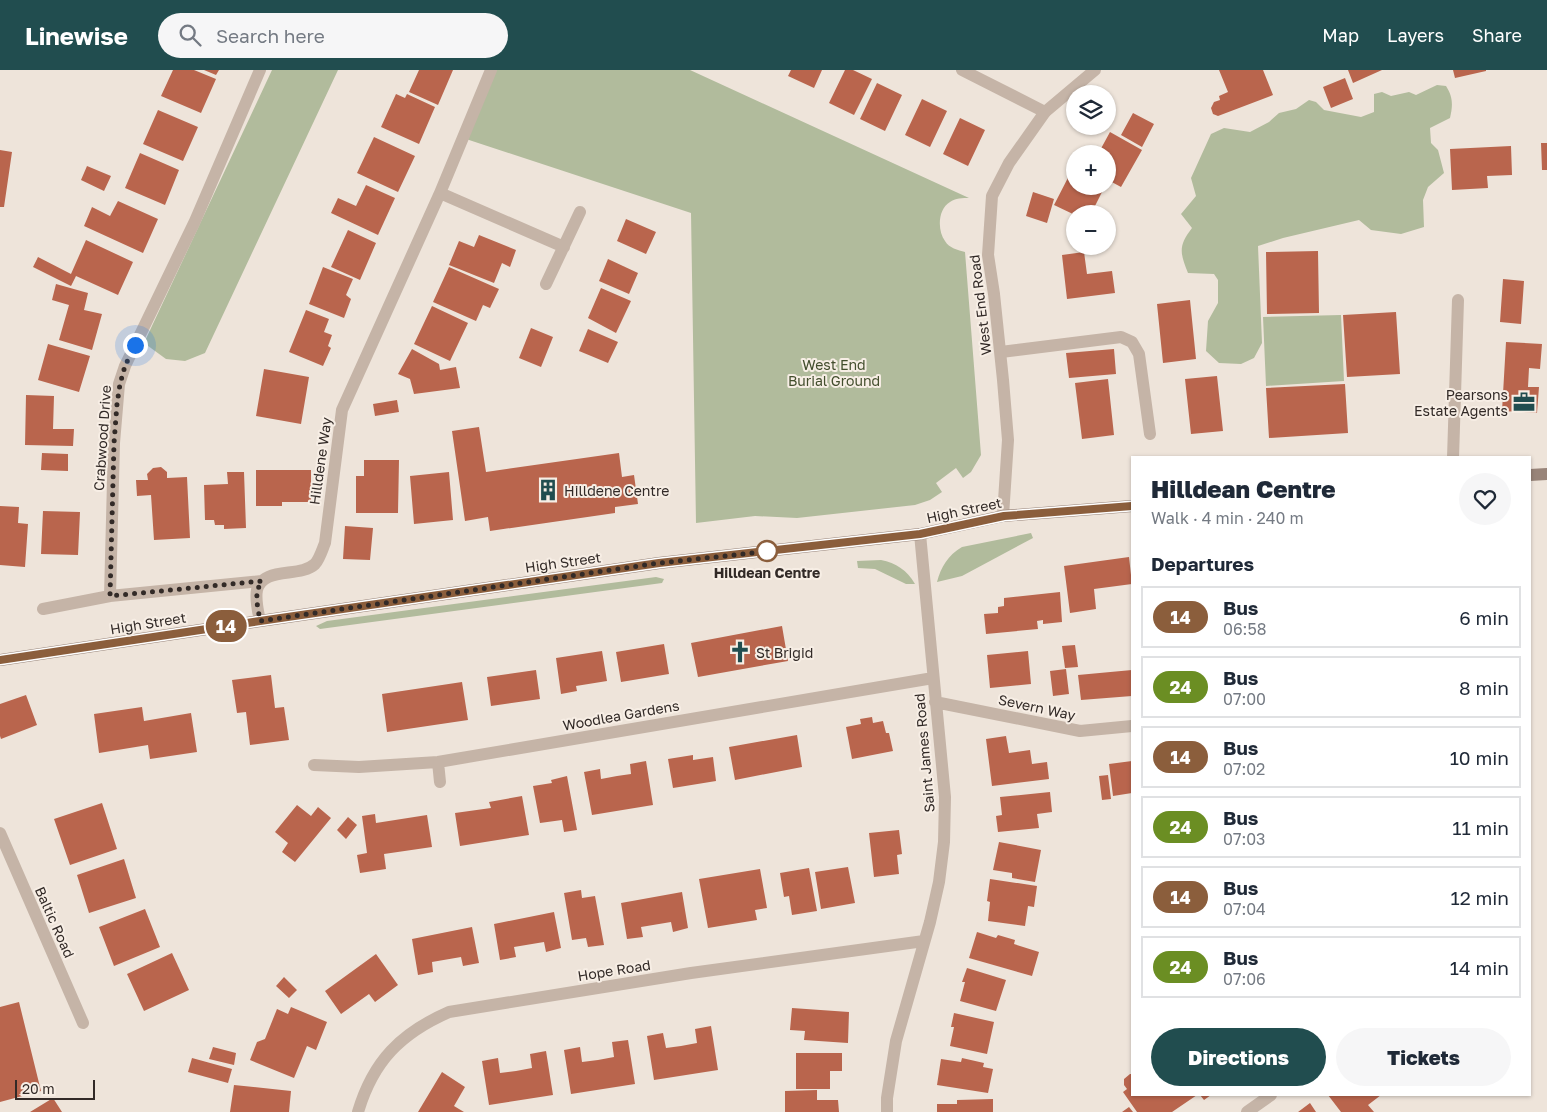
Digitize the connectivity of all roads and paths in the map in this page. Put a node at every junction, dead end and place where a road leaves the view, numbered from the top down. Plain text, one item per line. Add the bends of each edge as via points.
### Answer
1 (260, 70) edge
2 (492, 70) edge
3 (962, 70) edge
4 (1095, 70) edge
5 (1045, 112) junction
6 (440, 193) junction
7 (580, 212) dead end
8 (564, 248) junction
9 (546, 284) dead end
10 (1458, 300) dead end
11 (1001, 352) junction
12 (1150, 434) dead end
13 (1453, 456) edge
14 (1547, 474) edge
15 (1531, 475) edge
16 (1131, 506) edge
17 (1004, 516) junction
18 (920, 534) junction
19 (262, 581) junction
20 (110, 596) junction
21 (43, 609) dead end
22 (260, 621) junction
23 (0, 660) edge
24 (933, 678) junction
25 (935, 702) junction
26 (1131, 726) edge
27 (438, 762) junction
28 (314, 765) dead end
29 (440, 782) dead end
30 (0, 833) edge
31 (924, 941) junction
32 (83, 1023) dead end
33 (1270, 1096) edge
34 (358, 1112) edge
35 (888, 1112) edge
36 (1247, 1112) edge

1 - 20 street, Crabwood Drive via 195,220 125,366 114,443
2 - 6 street, Hilldene Way
3 - 5 street
4 - 5 street, West End Road
5 - 11 street, West End Road via 1009,163 992,196 988,255
6 - 8 street
6 - 19 street, Hilldene Way via 342,410 321,554 308,569 277,574
7 - 8 street
8 - 9 street
10 - 13 street
11 - 12 street via 1121,338 1132,342 1139,354
11 - 17 street, West End Road via 1008,440
14 - 15 main road
16 - 17 main road, High Street
17 - 18 main road, High Street
18 - 22 main road, High Street via 659,563
18 - 24 street, Saint James Road
19 - 20 street
19 - 22 street via 256,597
20 - 21 street
22 - 23 main road, High Street
24 - 25 street, Saint James Road
24 - 27 street, Woodlea Gardens
25 - 26 street, Severn Way via 1080,731
25 - 31 street, Saint James Road via 945,797 944,842 939,882
27 - 28 street, Woodlea Gardens via 359,768
27 - 29 street
30 - 32 street, Baltic Road
31 - 34 street, Hope Road via 691,973 449,1012 410,1033 392,1050 374,1072
31 - 35 street, Saint James Road via 896,1041 887,1098
33 - 36 street

